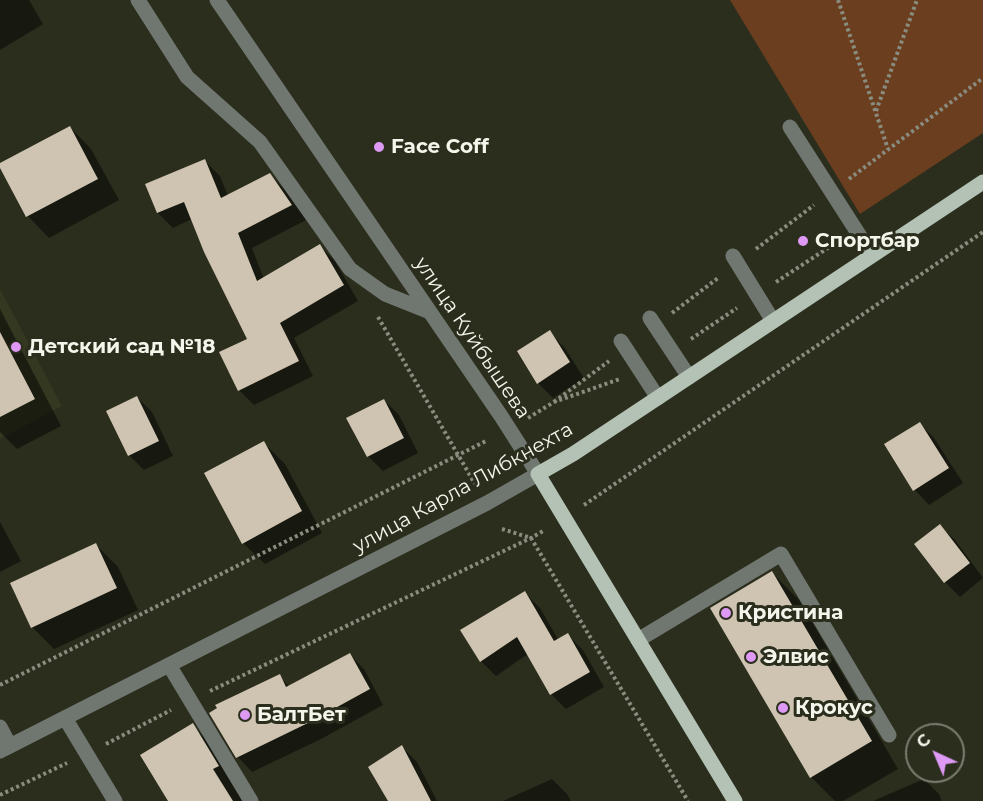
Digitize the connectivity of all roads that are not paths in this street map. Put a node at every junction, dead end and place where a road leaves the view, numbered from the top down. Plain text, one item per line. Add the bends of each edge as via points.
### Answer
1 (138, 0) edge
2 (217, 0) edge
3 (790, 127) dead end
4 (983, 182) edge
5 (872, 255) junction
6 (735, 260) road end
7 (430, 312) junction
8 (650, 318) dead end
9 (773, 321) junction
10 (621, 341) dead end
11 (689, 377) junction
12 (658, 398) junction
13 (538, 474) junction
14 (638, 640) junction
15 (169, 665) junction
16 (65, 718) junction
17 (0, 727) edge
18 (889, 735) dead end
19 (5, 749) edge
20 (115, 801) edge
21 (251, 801) edge
22 (735, 801) edge

1 - 7 street via 187,77 260,142 350,269 385,294
2 - 7 street, улица Куйбышева
3 - 5 street
4 - 5 main road, улица Карла Либкнехта
5 - 9 main road, улица Карла Либкнехта
6 - 9 street
7 - 13 street, улица Куйбышева
8 - 11 street
9 - 11 main road, улица Карла Либкнехта
10 - 12 street
11 - 12 main road, улица Карла Либкнехта
12 - 13 main road, улица Карла Либкнехта
13 - 14 main road, улица Куйбышева
13 - 15 street, улица Карла Либкнехта
14 - 18 street via 781,554
14 - 22 main road, улица Куйбышева
15 - 16 street, улица Карла Либкнехта
15 - 21 street
16 - 19 street, улица Карла Либкнехта
16 - 20 street
17 - 19 street

